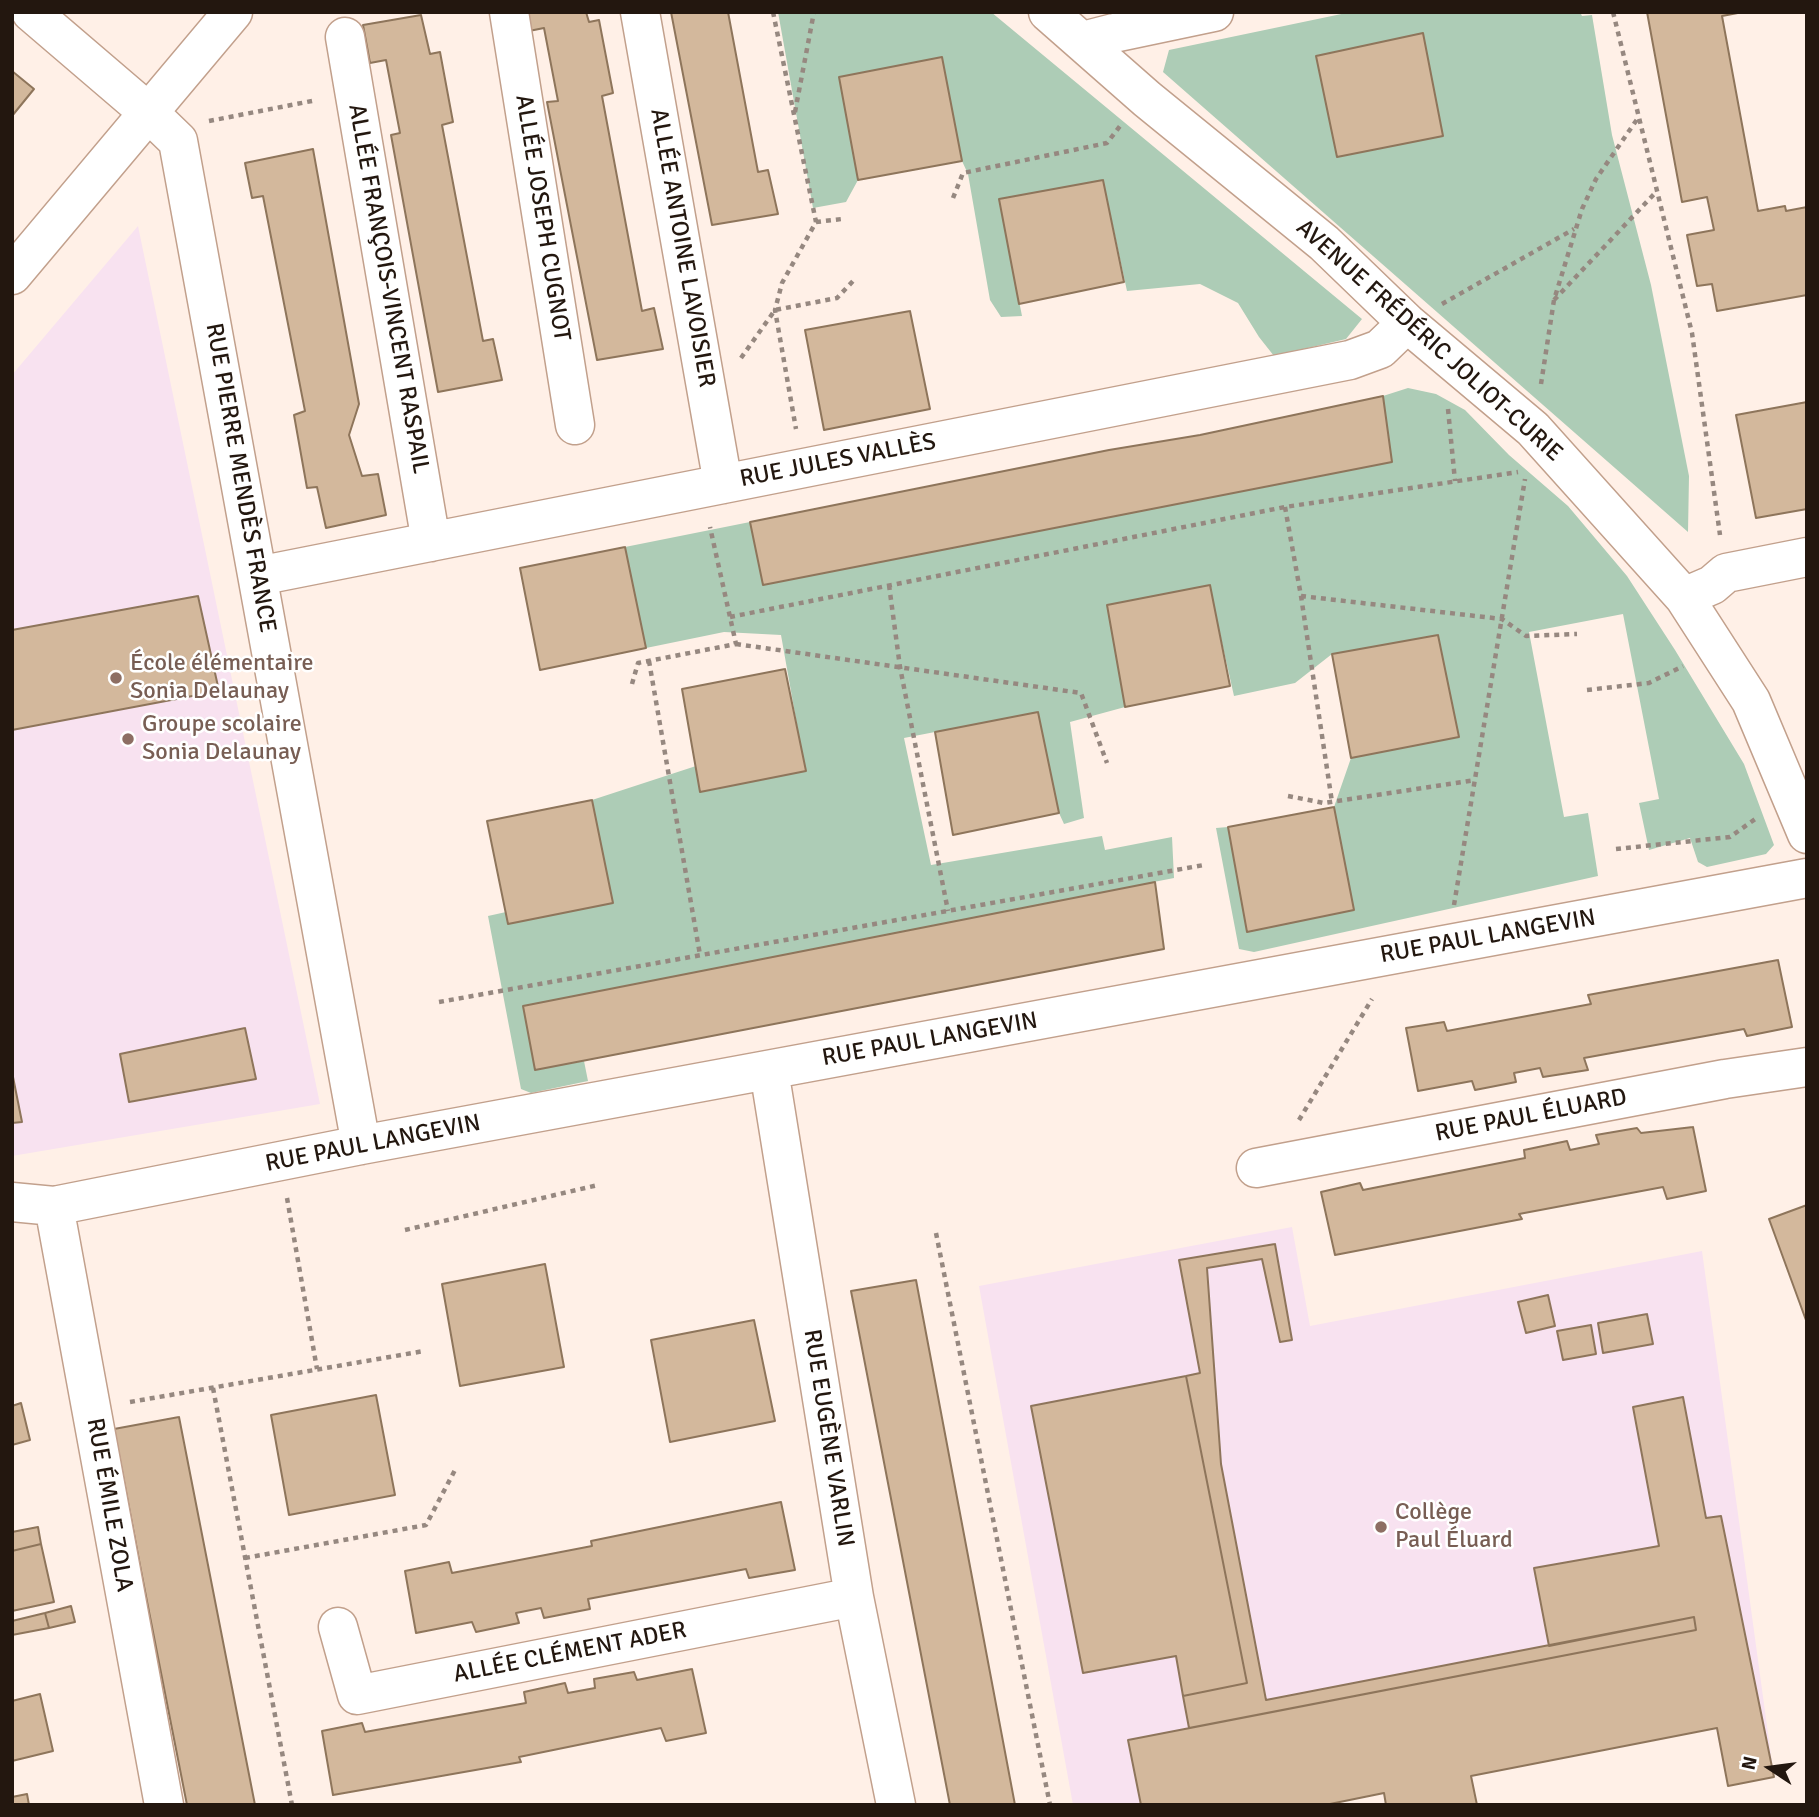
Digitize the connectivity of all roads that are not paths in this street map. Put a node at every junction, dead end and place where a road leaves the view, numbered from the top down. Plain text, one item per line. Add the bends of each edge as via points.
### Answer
1 (31, 12) edge
2 (233, 12) edge
3 (509, 12) edge
4 (640, 12) edge
5 (1048, 12) edge
6 (1214, 12) edge
7 (345, 37) dead end
8 (1083, 41) junction
9 (149, 113) junction
10 (12, 275) edge
11 (1407, 323) junction
12 (575, 425) dead end
13 (712, 486) junction
14 (431, 542) junction
15 (1807, 557) edge
16 (258, 576) junction
17 (1684, 597) junction
18 (1807, 834) edge
19 (1807, 878) edge
20 (1807, 1067) edge
21 (769, 1070) junction
22 (361, 1145) junction
23 (1263, 1167) road end
24 (12, 1202) edge
25 (54, 1206) junction
26 (854, 1597) junction
27 (338, 1626) dead end
28 (164, 1805) edge
29 (896, 1805) edge

1 - 9 street, RUE PIERRE MENDÈS FRANCE
2 - 9 street
3 - 12 street, ALLÉE JOSEPH CUGNOT
4 - 13 street, ALLÉE ANTOINE LAVOISIER via 709,404
5 - 8 street, AVENUE FRÉDÉRIC JOLIOT-CURIE
6 - 8 street
7 - 14 street, ALLÉE FRANÇOIS-VINCENT RASPAIL
8 - 11 street, AVENUE FRÉDÉRIC JOLIOT-CURIE via 1324,243
9 - 10 street
9 - 16 street, RUE PIERRE MENDÈS FRANCE via 178,141
11 - 13 street, RUE JULES VALLÈS via 1380,349 1350,360
11 - 17 street, AVENUE FRÉDÉRIC JOLIOT-CURIE via 1533,429
13 - 14 street, RUE JULES VALLÈS
14 - 16 street, RUE JULES VALLÈS
15 - 17 street via 1726,573 1713,585
16 - 22 street, RUE PIERRE MENDÈS FRANCE
17 - 18 street, AVENUE FRÉDÉRIC JOLIOT-CURIE via 1751,701
19 - 21 street, RUE PAUL LANGEVIN
20 - 23 street, RUE PAUL ÉLUARD via 1711,1081
21 - 22 street, RUE PAUL LANGEVIN
21 - 26 street, RUE EUGÈNE VARLIN
22 - 25 street, RUE PAUL LANGEVIN
24 - 25 street, RUE PAUL LANGEVIN
25 - 28 street, RUE ÉMILE ZOLA
26 - 27 street, ALLÉE CLÉMENT ADER via 356,1695
26 - 29 street, RUE EUGÈNE VARLIN

